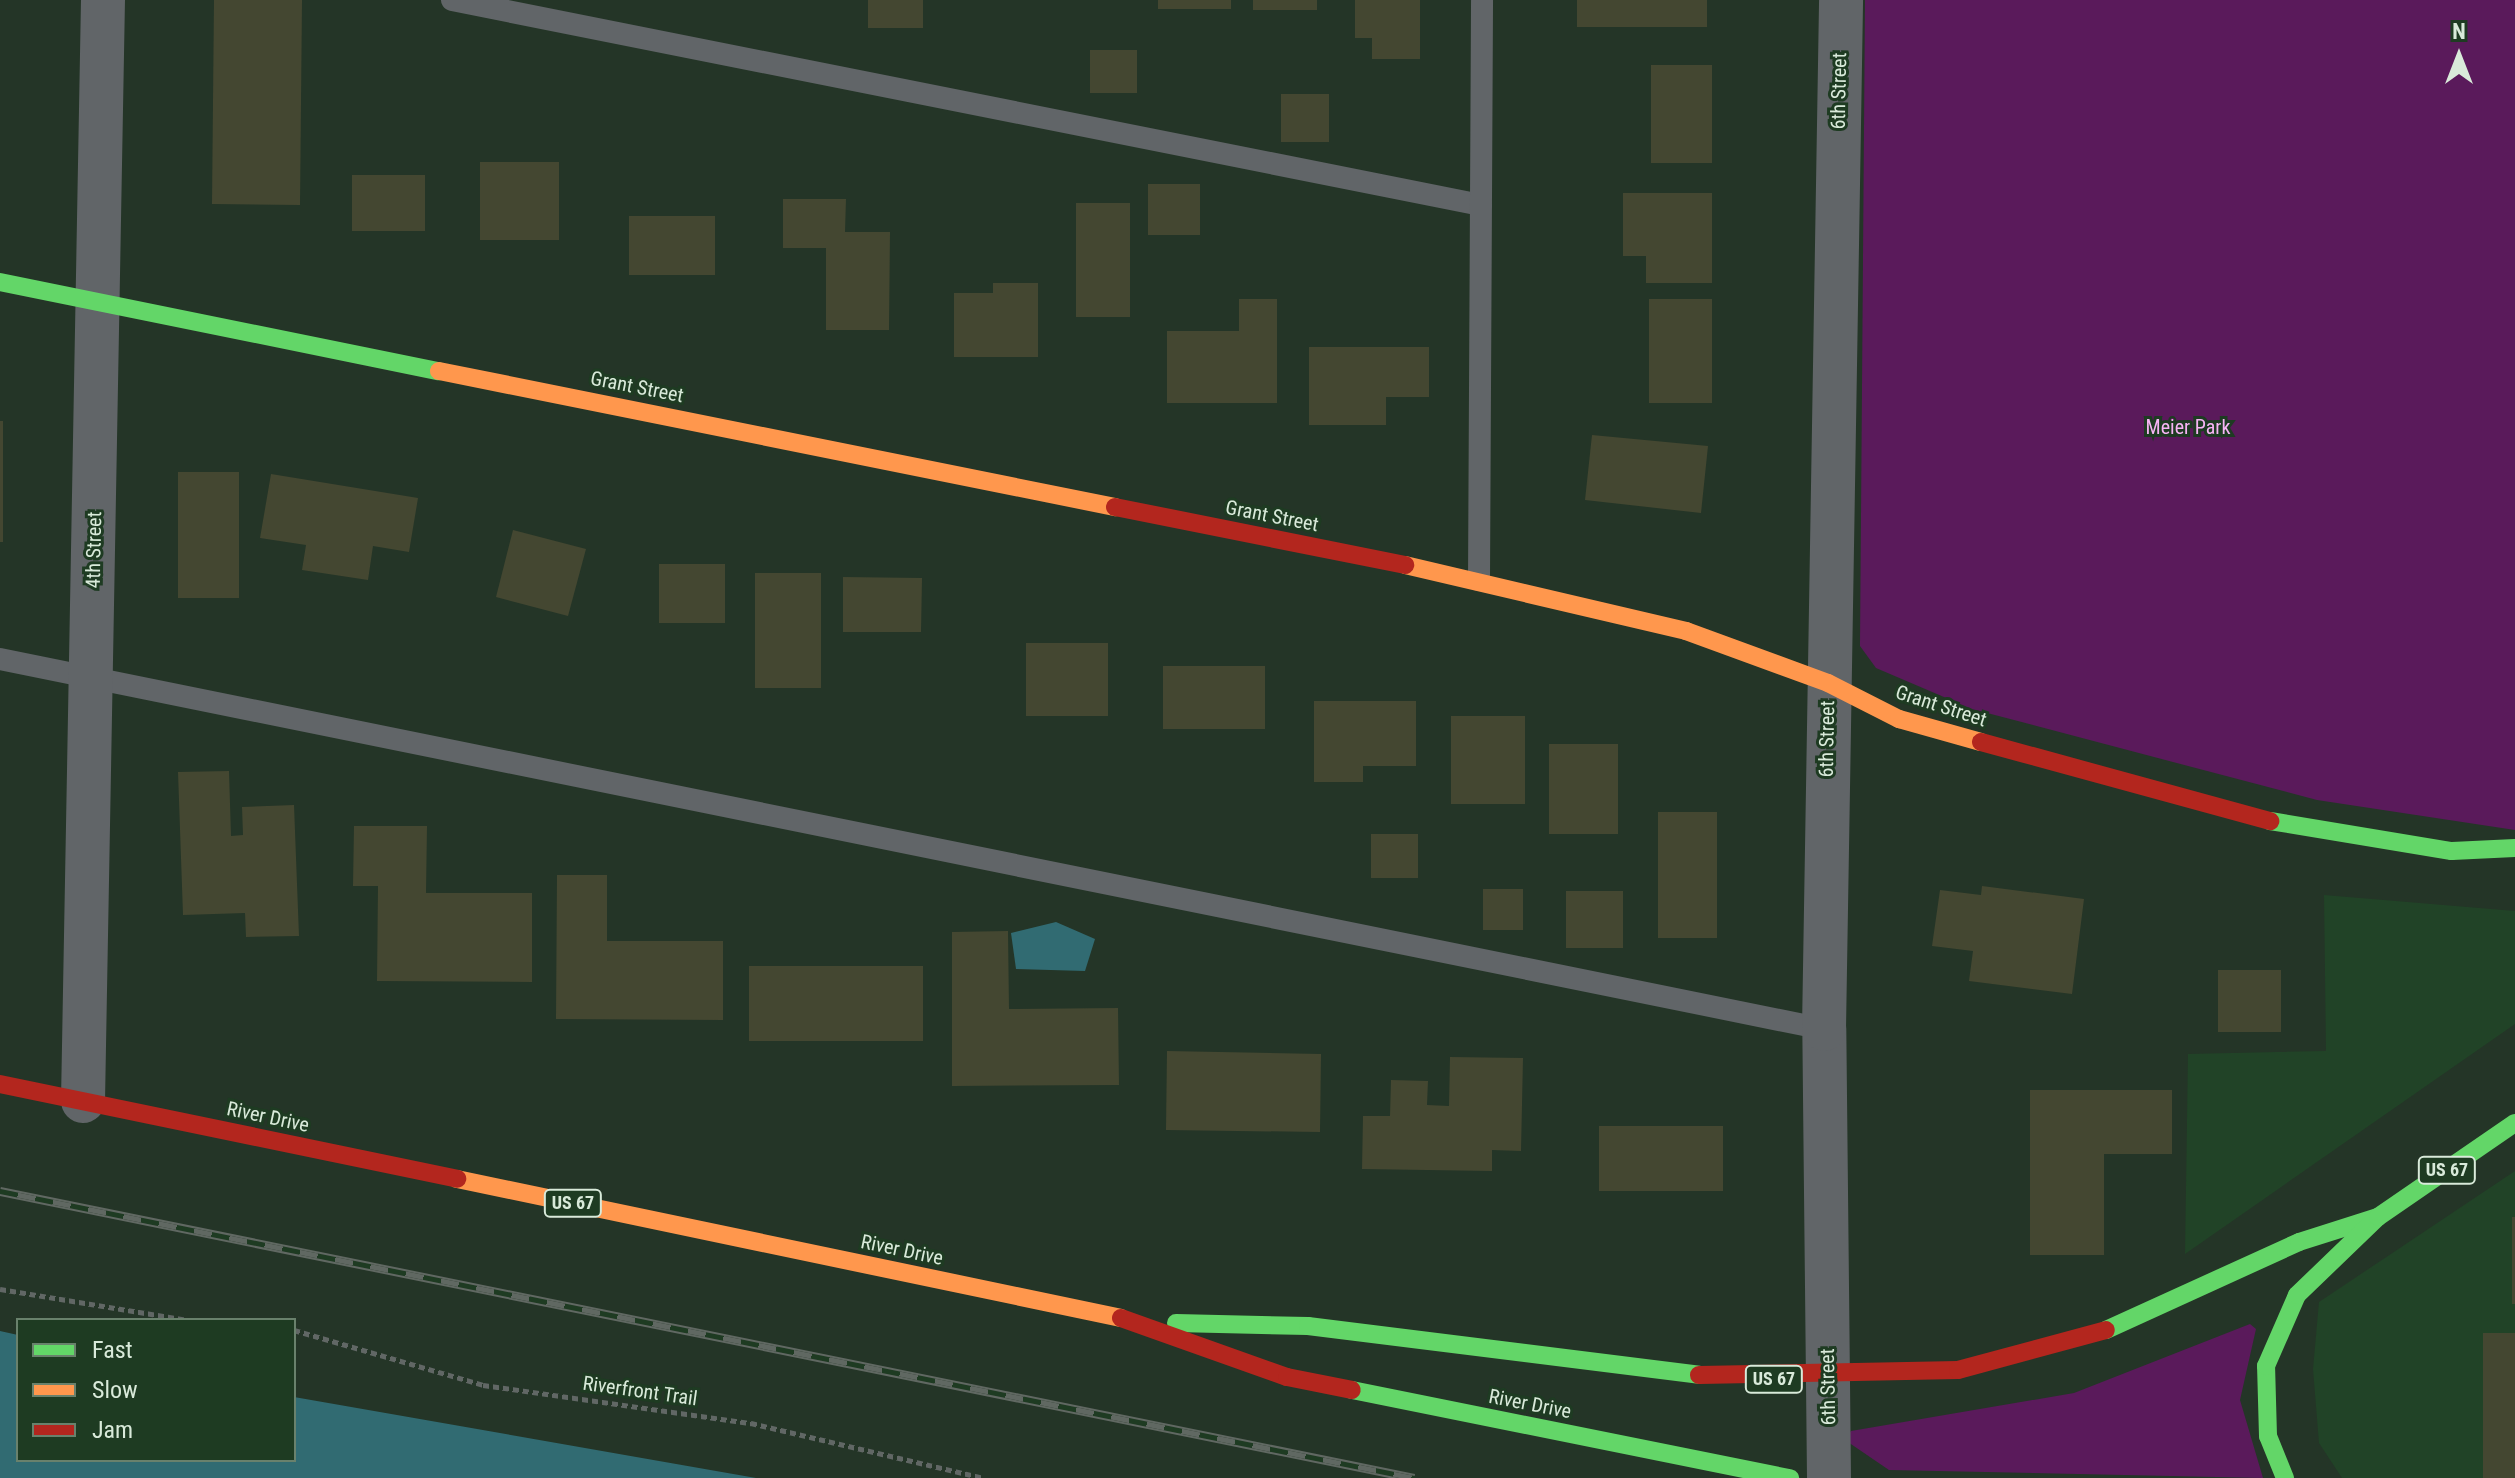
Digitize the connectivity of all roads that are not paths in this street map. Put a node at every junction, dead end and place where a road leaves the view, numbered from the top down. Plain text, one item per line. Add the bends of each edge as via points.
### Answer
1 (103, 0) edge
2 (452, 0) edge
3 (1482, 0) edge
4 (1841, 0) edge
5 (1481, 205) junction
6 (0, 282) edge
7 (98, 301) junction
8 (1479, 580) junction
9 (0, 659) edge
10 (92, 678) junction
11 (1828, 683) junction
12 (2515, 848) edge
13 (1824, 1029) junction
14 (0, 1084) edge
15 (83, 1101) junction
16 (2515, 1123) edge
17 (2378, 1217) junction
18 (1145, 1323) junction
19 (1829, 1380) junction
20 (1790, 1478) edge
21 (1829, 1478) edge
22 (2285, 1478) edge

1 - 7 street, 4th Street
2 - 5 lane
3 - 5 lane
4 - 11 street, 6th Street
5 - 8 lane
6 - 7 main road, Grant Street
7 - 8 main road, Grant Street
7 - 10 street, 4th Street
8 - 11 main road, Grant Street via 1686,631
9 - 10 lane
10 - 13 lane
10 - 15 street, 4th Street
11 - 12 main road, Grant Street via 1899,719 2251,818 2452,851
11 - 13 street, 6th Street
13 - 19 street, 6th Street
14 - 15 main road, River Drive / US 67
15 - 18 main road, River Drive / US 67
16 - 17 main road, US 67
17 - 19 main road, US 67 via 2299,1242 2110,1329 1958,1370
17 - 22 main road via 2297,1295 2279,1327 2266,1366 2264,1410
18 - 19 main road, US 67 via 1308,1326 1733,1379
18 - 20 main road, River Drive / US 67 via 1287,1377
19 - 21 street, 6th Street

